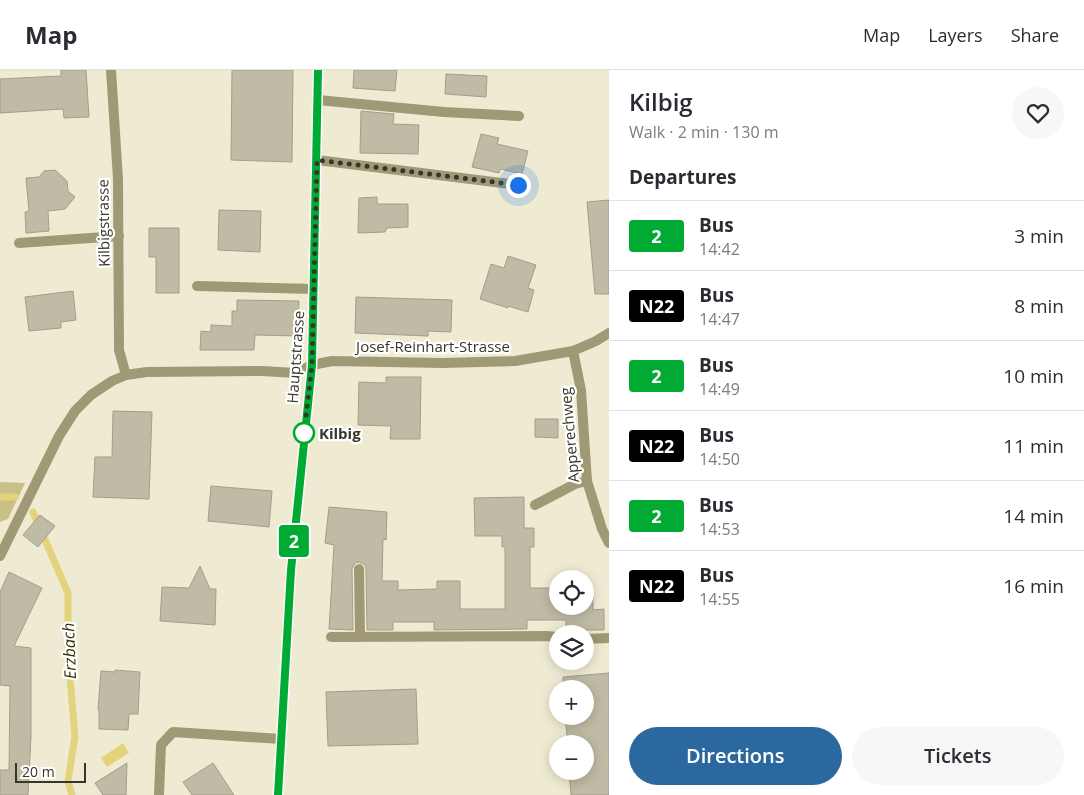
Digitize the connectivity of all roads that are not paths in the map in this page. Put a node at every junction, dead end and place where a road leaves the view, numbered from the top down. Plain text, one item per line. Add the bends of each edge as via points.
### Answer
1 (111, 70) edge
2 (318, 70) edge
3 (318, 100) junction
4 (519, 116) dead end
5 (317, 160) junction
6 (518, 185) dead end
7 (119, 236) junction
8 (19, 242) dead end
9 (198, 286) dead end
10 (314, 289) junction
11 (609, 332) edge
12 (573, 351) junction
13 (312, 365) junction
14 (126, 375) junction
15 (586, 481) junction
16 (535, 505) dead end
17 (609, 543) edge
18 (0, 556) edge
19 (359, 569) dead end
20 (549, 636) edge
21 (331, 637) dead end
22 (360, 637) junction
23 (609, 638) edge
24 (594, 639) edge
25 (281, 739) junction
26 (159, 795) edge
27 (278, 795) edge

1 - 7 street, Kilbigstrasse
2 - 3 main road, Hauptstrasse
3 - 4 street
3 - 5 main road, Hauptstrasse
5 - 6 street
5 - 10 main road, Hauptstrasse
7 - 8 street
7 - 14 street, Kilbigstrasse via 119,350
9 - 10 street
10 - 13 main road, Hauptstrasse
11 - 12 street, Josef-Reinhart-Strasse
12 - 13 street, Josef-Reinhart-Strasse via 515,361 332,361
12 - 15 street, Apperechweg via 581,390
13 - 14 street via 295,373 157,372
13 - 25 main road, Hauptstrasse via 291,570
14 - 18 street via 112,380 91,395 75,412 59,436
15 - 16 street
15 - 17 street, Apperechweg
19 - 22 street
20 - 22 street
21 - 22 street
23 - 24 street
25 - 26 street via 173,732 161,745
25 - 27 main road, Hauptstrasse

